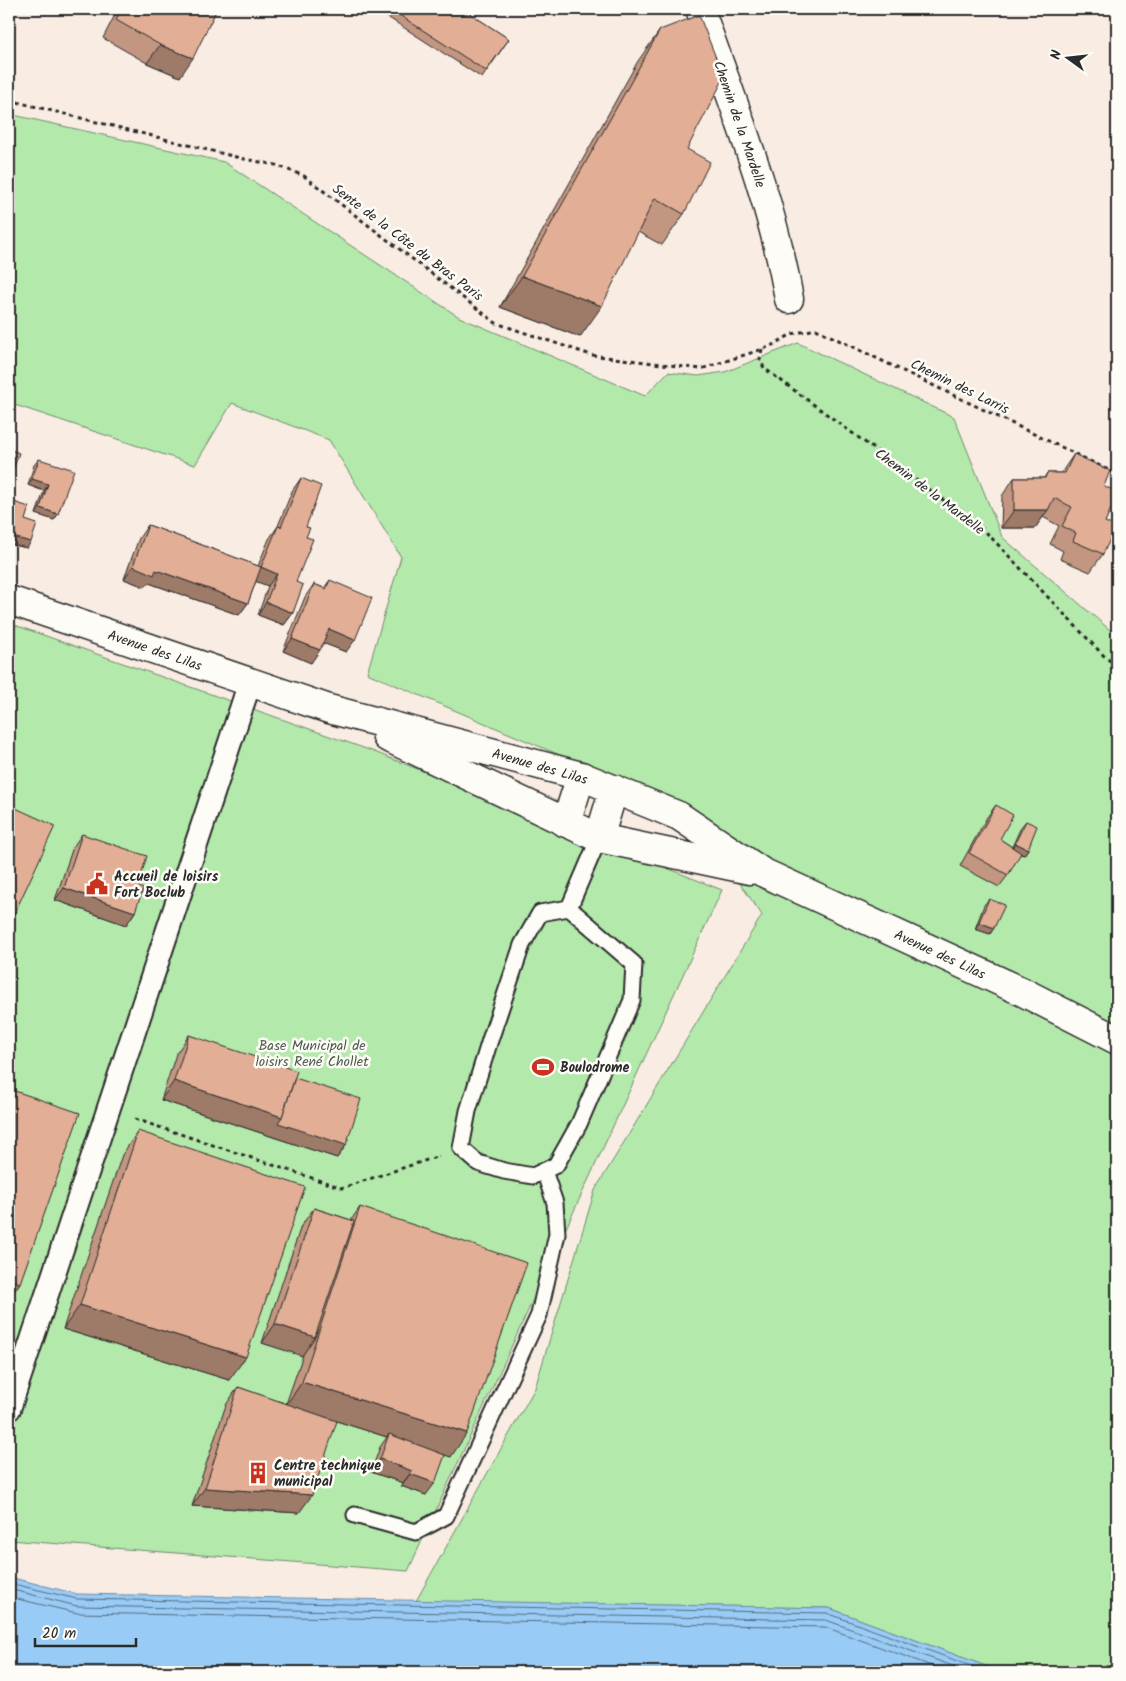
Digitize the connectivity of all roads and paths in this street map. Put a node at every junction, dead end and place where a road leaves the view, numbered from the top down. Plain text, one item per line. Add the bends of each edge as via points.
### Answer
1 (700, 9) edge
2 (9, 100) edge
3 (789, 299) dead end
4 (792, 334) joint
5 (763, 349) junction
6 (1117, 474) edge
7 (9, 600) edge
8 (1117, 666) edge
9 (250, 682) junction
10 (330, 709) junction
11 (581, 776) junction
12 (614, 789) junction
13 (566, 823) junction
14 (599, 838) junction
15 (762, 872) junction
16 (569, 908) junction
17 (1117, 1040) edge
18 (108, 1111) junction
19 (461, 1148) junction
20 (544, 1171) junction
21 (9, 1409) edge
22 (356, 1515) dead end

1 - 3 street, Chemin de la Mardelle via 760,180 785,272
2 - 5 path, Sente de la Côte du Bras Paris via 276,165 304,176 496,323 591,355 701,369
4 - 5 path, Sente de la Côte du Bras Paris
4 - 6 path, Chemin des Larris via 816,329
5 - 8 path, Chemin de la Mardelle via 760,359 764,368 984,530
7 - 9 street, Avenue des Lilas
9 - 10 street, Avenue des Lilas
9 - 18 street
10 - 11 street, Avenue des Lilas
10 - 13 street, Avenue des Lilas
11 - 12 street, Avenue des Lilas
11 - 13 street
12 - 14 street
12 - 15 street, Avenue des Lilas via 679,816
13 - 14 street, Avenue des Lilas
14 - 15 street, Avenue des Lilas
14 - 16 lane
15 - 17 street, Avenue des Lilas via 1021,991
16 - 19 lane via 540,913 522,944 471,1102
16 - 20 lane via 634,964 632,1000 579,1124 556,1165
18 - 19 path via 342,1188
18 - 21 street
19 - 20 lane via 478,1164 533,1176
20 - 22 lane via 555,1203 557,1234 539,1315 446,1516 416,1532

